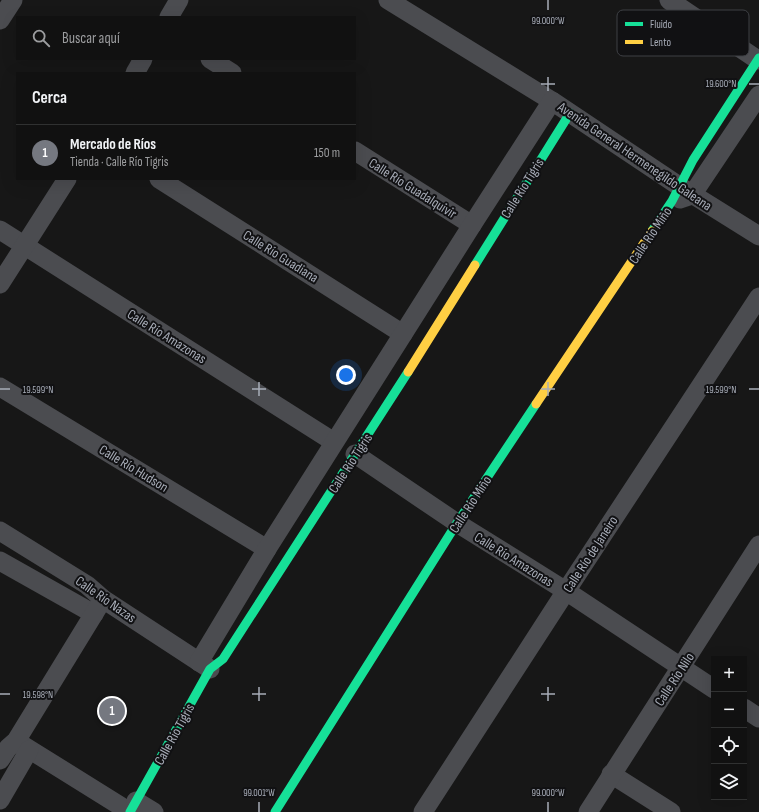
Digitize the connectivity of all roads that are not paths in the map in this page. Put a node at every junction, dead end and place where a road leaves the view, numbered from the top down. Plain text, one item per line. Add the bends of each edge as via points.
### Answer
1 (12, 0) edge
2 (179, 0) edge
3 (388, 0) edge
4 (669, 0) edge
5 (409, 6) edge
6 (684, 10) edge
7 (170, 16) edge
8 (0, 20) edge
9 (749, 52) edge
10 (759, 59) edge
11 (142, 60) edge
12 (212, 60) edge
13 (136, 72) edge
14 (230, 72) edge
15 (759, 95) edge
16 (552, 101) junction
17 (570, 112) junction
18 (356, 152) edge
19 (66, 180) edge
20 (161, 180) edge
21 (681, 194) junction
22 (472, 225) junction
23 (0, 230) edge
24 (759, 236) edge
25 (24, 246) junction
26 (0, 284) edge
27 (759, 297) edge
28 (403, 334) junction
29 (0, 387) edge
30 (362, 399) junction
31 (383, 411) junction
32 (334, 442) junction
33 (355, 454) junction
34 (457, 523) junction
35 (0, 531) edge
36 (267, 549) junction
37 (757, 553) edge
38 (0, 561) edge
39 (566, 591) junction
40 (99, 606) junction
41 (205, 666) junction
42 (680, 668) junction
43 (711, 687) edge
44 (747, 710) edge
45 (759, 718) edge
46 (22, 745) junction
47 (0, 760) edge
48 (611, 774) junction
49 (0, 800) edge
50 (132, 808) edge
51 (154, 812) edge
52 (275, 812) edge
53 (423, 812) edge
54 (588, 812) edge
55 (671, 812) edge

1 - 8 street
2 - 7 street
3 - 5 street, Avenida General Hermenegildo Galeana
4 - 6 street
5 - 16 street, Avenida General Hermenegildo Galeana
9 - 10 street
10 - 21 street, Calle Río Miño via 693,160
11 - 13 street
12 - 14 street
15 - 21 street
16 - 17 street, Avenida General Hermenegildo Galeana
16 - 22 street, Calle Río Tigris
17 - 21 street, Avenida General Hermenegildo Galeana
17 - 31 street, Calle Río Tigris
18 - 22 street, Calle Río Guadalquivir
19 - 25 street
20 - 28 street, Calle Río Guadiana
21 - 24 street, Avenida General Hermenegildo Galeana
21 - 34 street, Calle Río Miño
22 - 28 street, Calle Río Tigris
23 - 25 street, Calle Río Amazonas
25 - 26 street
25 - 32 street, Calle Río Amazonas
27 - 39 street, Calle Río de Janeiro
28 - 30 street, Calle Río Tigris
29 - 36 street, Calle Río Hudson
30 - 31 street
30 - 32 street, Calle Río Tigris
31 - 33 street, Calle Río Tigris
32 - 36 street, Calle Río Tigris
33 - 34 street, Calle Río Amazonas
33 - 41 street, Calle Río Tigris via 223,659
34 - 39 street, Calle Río Amazonas
34 - 52 street, Calle Río Miño
35 - 40 street, Calle Río Nazas via 87,584
36 - 41 street, Calle Río Tigris
37 - 42 street, Calle Río Nilo
38 - 40 street, Calle Río Nazas
39 - 42 street, Calle Río Amazonas
39 - 53 street, Calle Río de Janeiro
40 - 41 street, Calle Río Nazas
40 - 46 street
41 - 50 street, Calle Río Tigris
42 - 43 street, Calle Río Amazonas
42 - 48 street, Calle Río Nilo
44 - 45 street
46 - 47 street via 8,748
46 - 49 street
46 - 50 street
48 - 54 street, Calle Río Nilo
48 - 55 street
50 - 51 street

